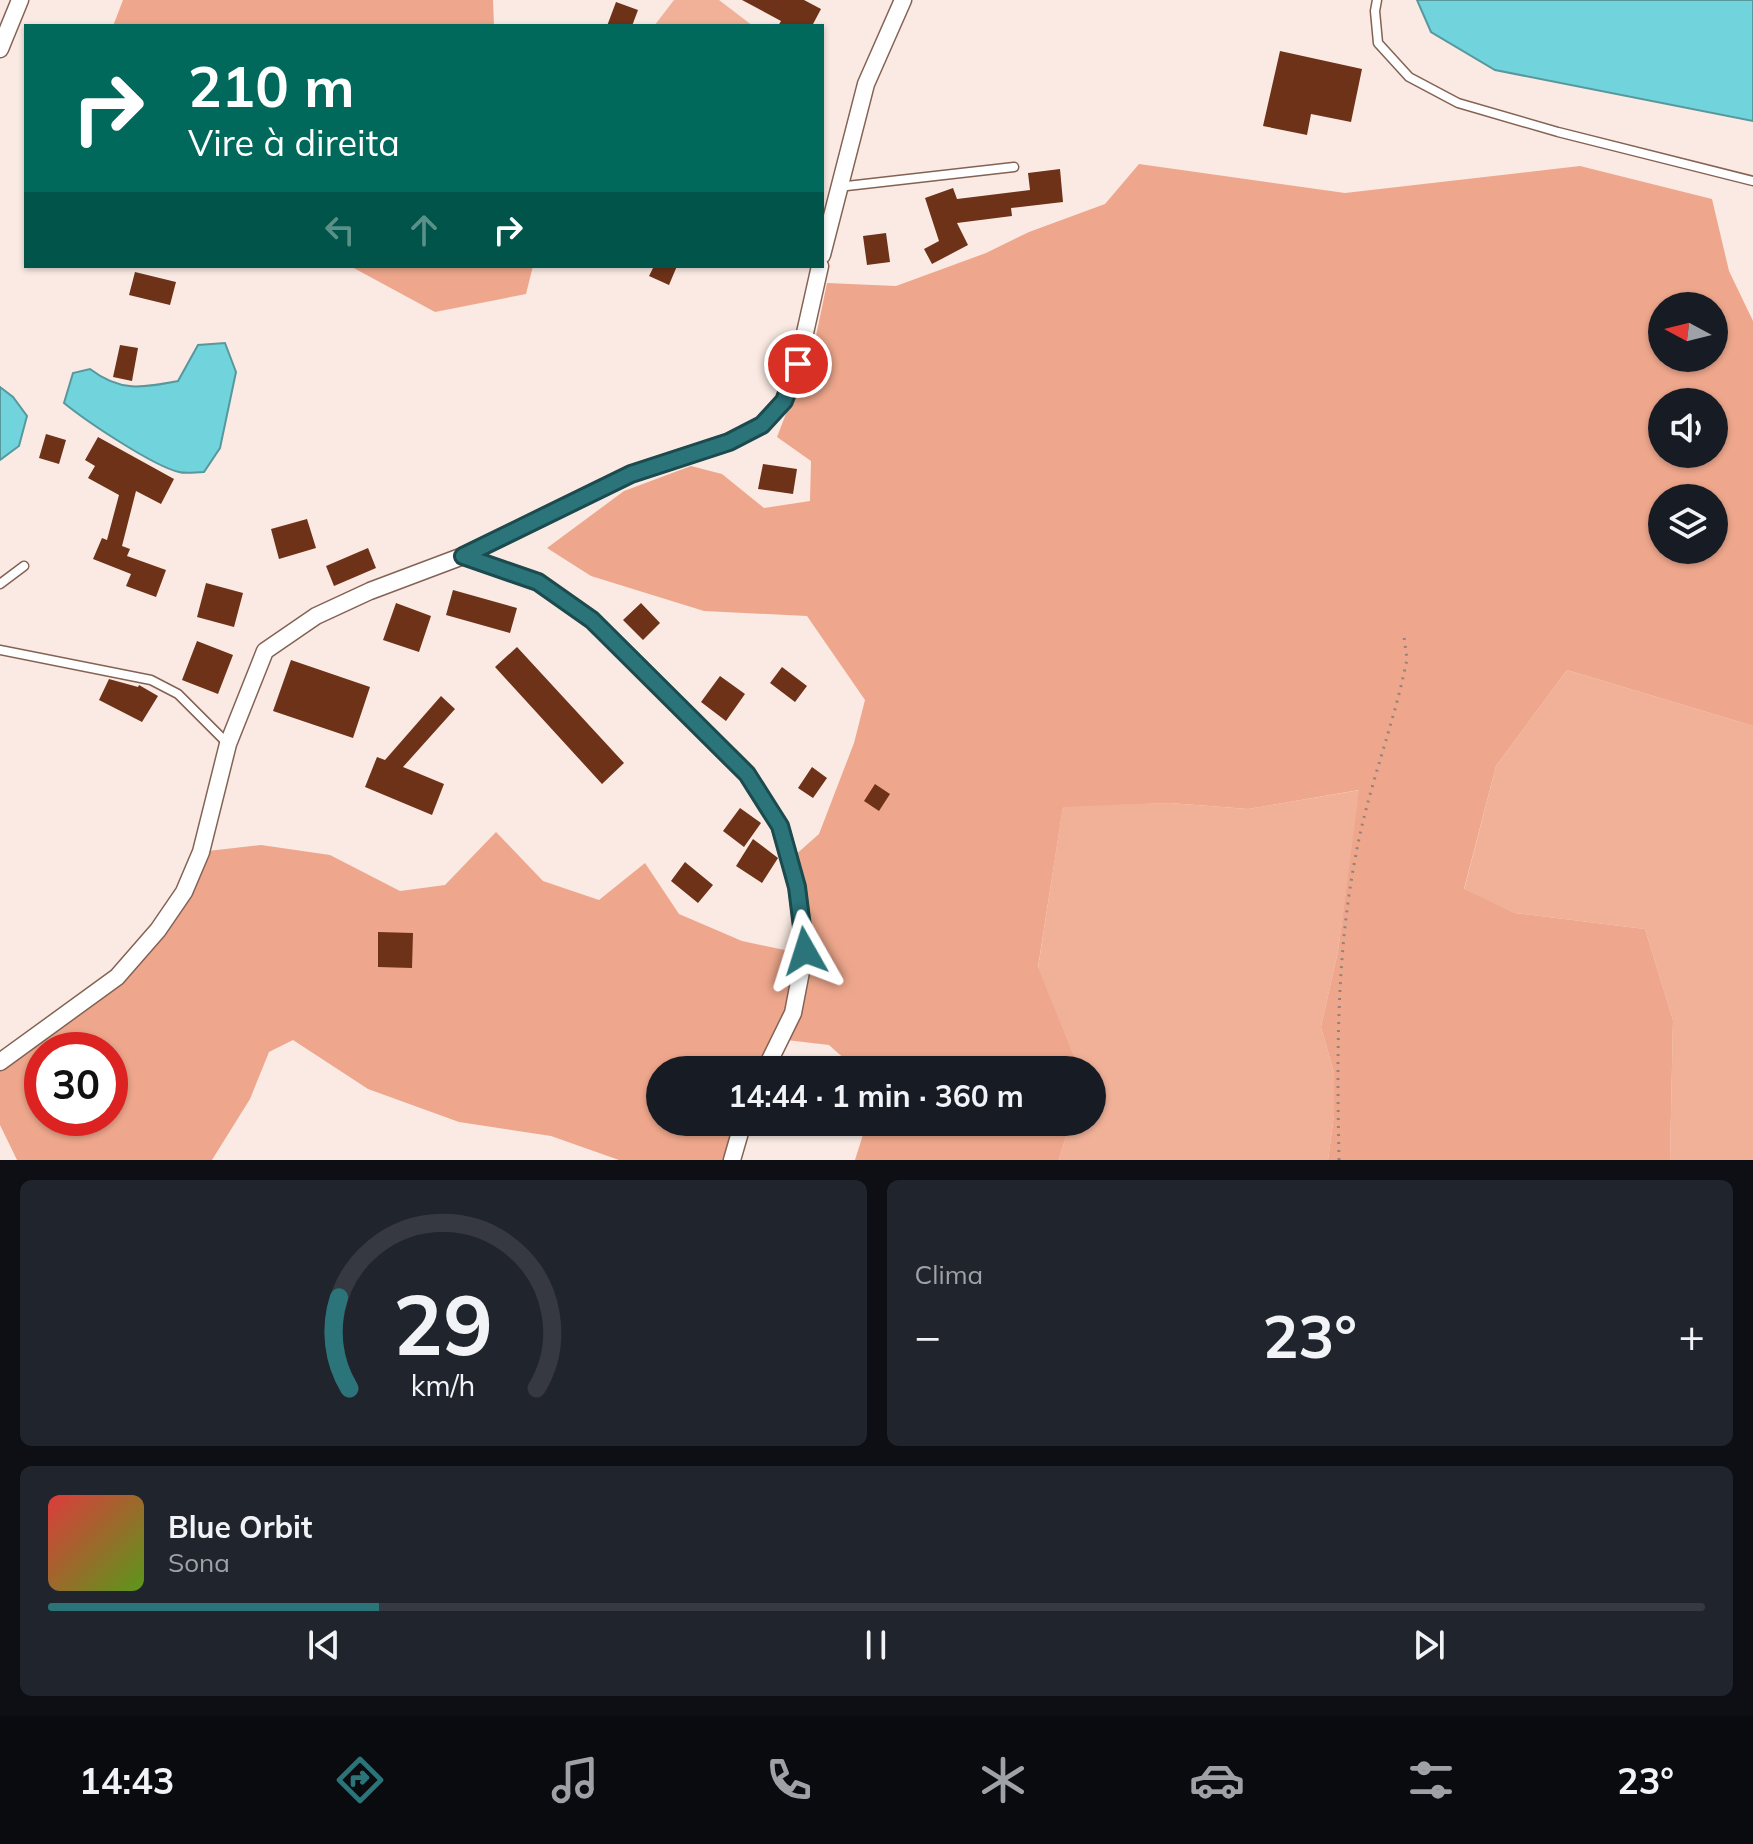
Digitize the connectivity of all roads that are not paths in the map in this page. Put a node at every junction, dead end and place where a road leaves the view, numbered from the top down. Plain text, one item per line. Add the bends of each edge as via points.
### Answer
1 (903, 0) edge
2 (1377, 0) edge
3 (14, 2) edge
4 (0, 49) edge
5 (1014, 167) dead end
6 (1753, 181) edge
7 (837, 187) junction
8 (824, 246) edge
9 (820, 268) edge
10 (463, 556) junction
11 (24, 566) dead end
12 (0, 584) edge
13 (0, 650) edge
14 (228, 744) junction
15 (772, 1056) edge
16 (0, 1062) edge
17 (739, 1136) edge
18 (732, 1160) edge

1 - 7 street via 866,84
2 - 6 lane via 1378,43 1409,77 1458,103
3 - 4 street
5 - 7 lane
7 - 8 street
9 - 10 street via 798,364 784,401 762,425 729,442 631,474
10 - 14 street via 316,616 265,651
10 - 15 street via 538,582 592,620 747,774 780,826 797,887 805,951 793,1013
11 - 12 lane
13 - 14 lane via 151,680 178,694
14 - 16 street via 201,852 184,892 158,930 117,977
17 - 18 street

